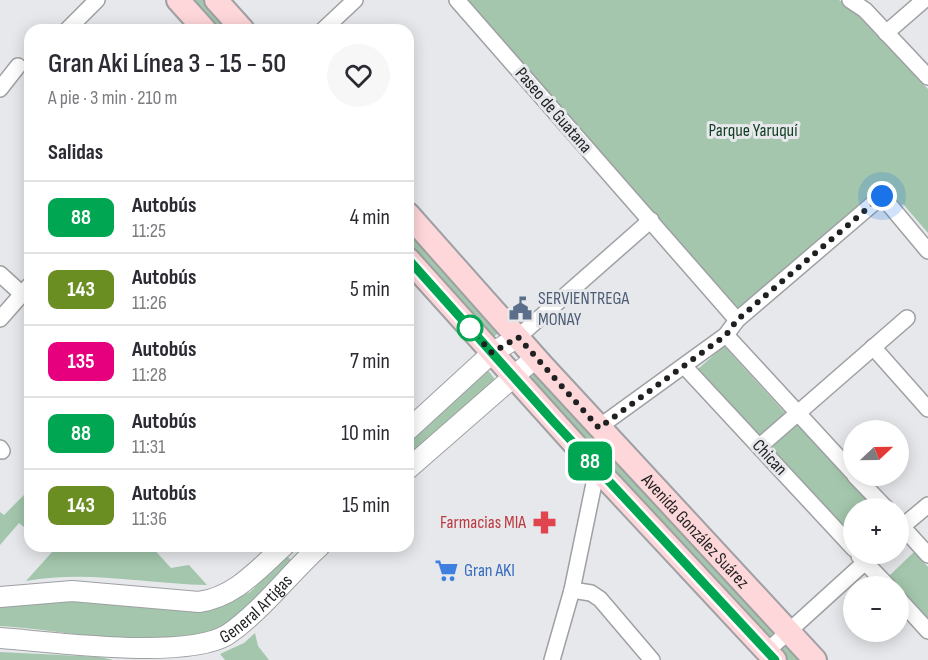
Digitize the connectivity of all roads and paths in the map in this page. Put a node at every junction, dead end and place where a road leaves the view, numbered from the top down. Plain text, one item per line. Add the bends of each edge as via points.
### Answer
1 (97, 0) edge
2 (178, 0) edge
3 (216, 0) edge
4 (356, 0) edge
5 (458, 0) edge
6 (850, 0) edge
7 (924, 0) edge
8 (73, 24) edge
9 (200, 24) edge
10 (238, 24) edge
11 (330, 24) edge
12 (886, 33) junction
13 (18, 66) dead end
14 (928, 77) edge
15 (0, 89) edge
16 (651, 220) junction
17 (414, 221) edge
18 (928, 251) edge
19 (414, 266) edge
20 (0, 274) edge
21 (24, 288) edge
22 (24, 291) edge
23 (907, 318) dead end
24 (0, 319) edge
25 (737, 320) junction
26 (726, 335) junction
27 (518, 337) junction
28 (873, 347) junction
29 (492, 353) junction
30 (535, 357) junction
31 (685, 367) junction
32 (514, 377) junction
33 (928, 409) edge
34 (797, 413) junction
35 (414, 424) edge
36 (599, 428) junction
37 (760, 446) junction
38 (843, 463) edge
39 (414, 464) edge
40 (597, 469) junction
41 (865, 486) edge
42 (876, 498) edge
43 (928, 505) edge
44 (909, 519) edge
45 (909, 535) edge
46 (843, 537) edge
47 (277, 552) edge
48 (290, 552) edge
49 (313, 552) edge
50 (928, 555) edge
51 (301, 563) junction
52 (857, 564) edge
53 (871, 564) edge
54 (880, 576) edge
55 (572, 590) junction
56 (0, 597) edge
57 (909, 610) edge
58 (789, 631) junction
59 (928, 631) edge
60 (0, 638) edge
61 (164, 655) edge
62 (771, 656) edge
63 (552, 660) edge
64 (652, 660) edge
65 (815, 660) edge

1 - 8 street
2 - 9 main road
3 - 10 main road
4 - 11 street
5 - 16 street, Paseo de Guatana
6 - 12 street
7 - 12 street
12 - 14 street
13 - 15 street
16 - 25 street, Paseo de Guatana
16 - 27 street
17 - 27 main road, Avenida González Suárez
18 - 25 street via 882,196
19 - 29 main road, Avenida González Suárez
20 - 21 street
22 - 24 street
23 - 28 street
25 - 26 street
26 - 31 street
26 - 34 street
27 - 29 street
27 - 30 main road, Avenida González Suárez
28 - 33 street
28 - 34 street
29 - 32 main road, Avenida González Suárez
29 - 35 street
30 - 32 street
30 - 36 main road, Avenida González Suárez
31 - 36 street
31 - 37 street, Chican
32 - 39 street
32 - 40 main road, Avenida González Suárez
34 - 37 street
34 - 38 street
36 - 58 main road, Avenida González Suárez
37 - 46 street, Chican
40 - 55 street
40 - 62 main road, Avenida González Suárez
41 - 42 street
43 - 44 street
45 - 50 street
47 - 56 street, General Artigas via 233,591 211,600 72,591
48 - 51 street
49 - 51 street, General Artigas
51 - 61 street, General Artigas via 243,623 225,636
52 - 58 street
53 - 54 street
55 - 63 street
55 - 64 street via 600,599
57 - 59 street
58 - 62 street
58 - 65 main road, Avenida González Suárez
60 - 61 street, General Artigas

